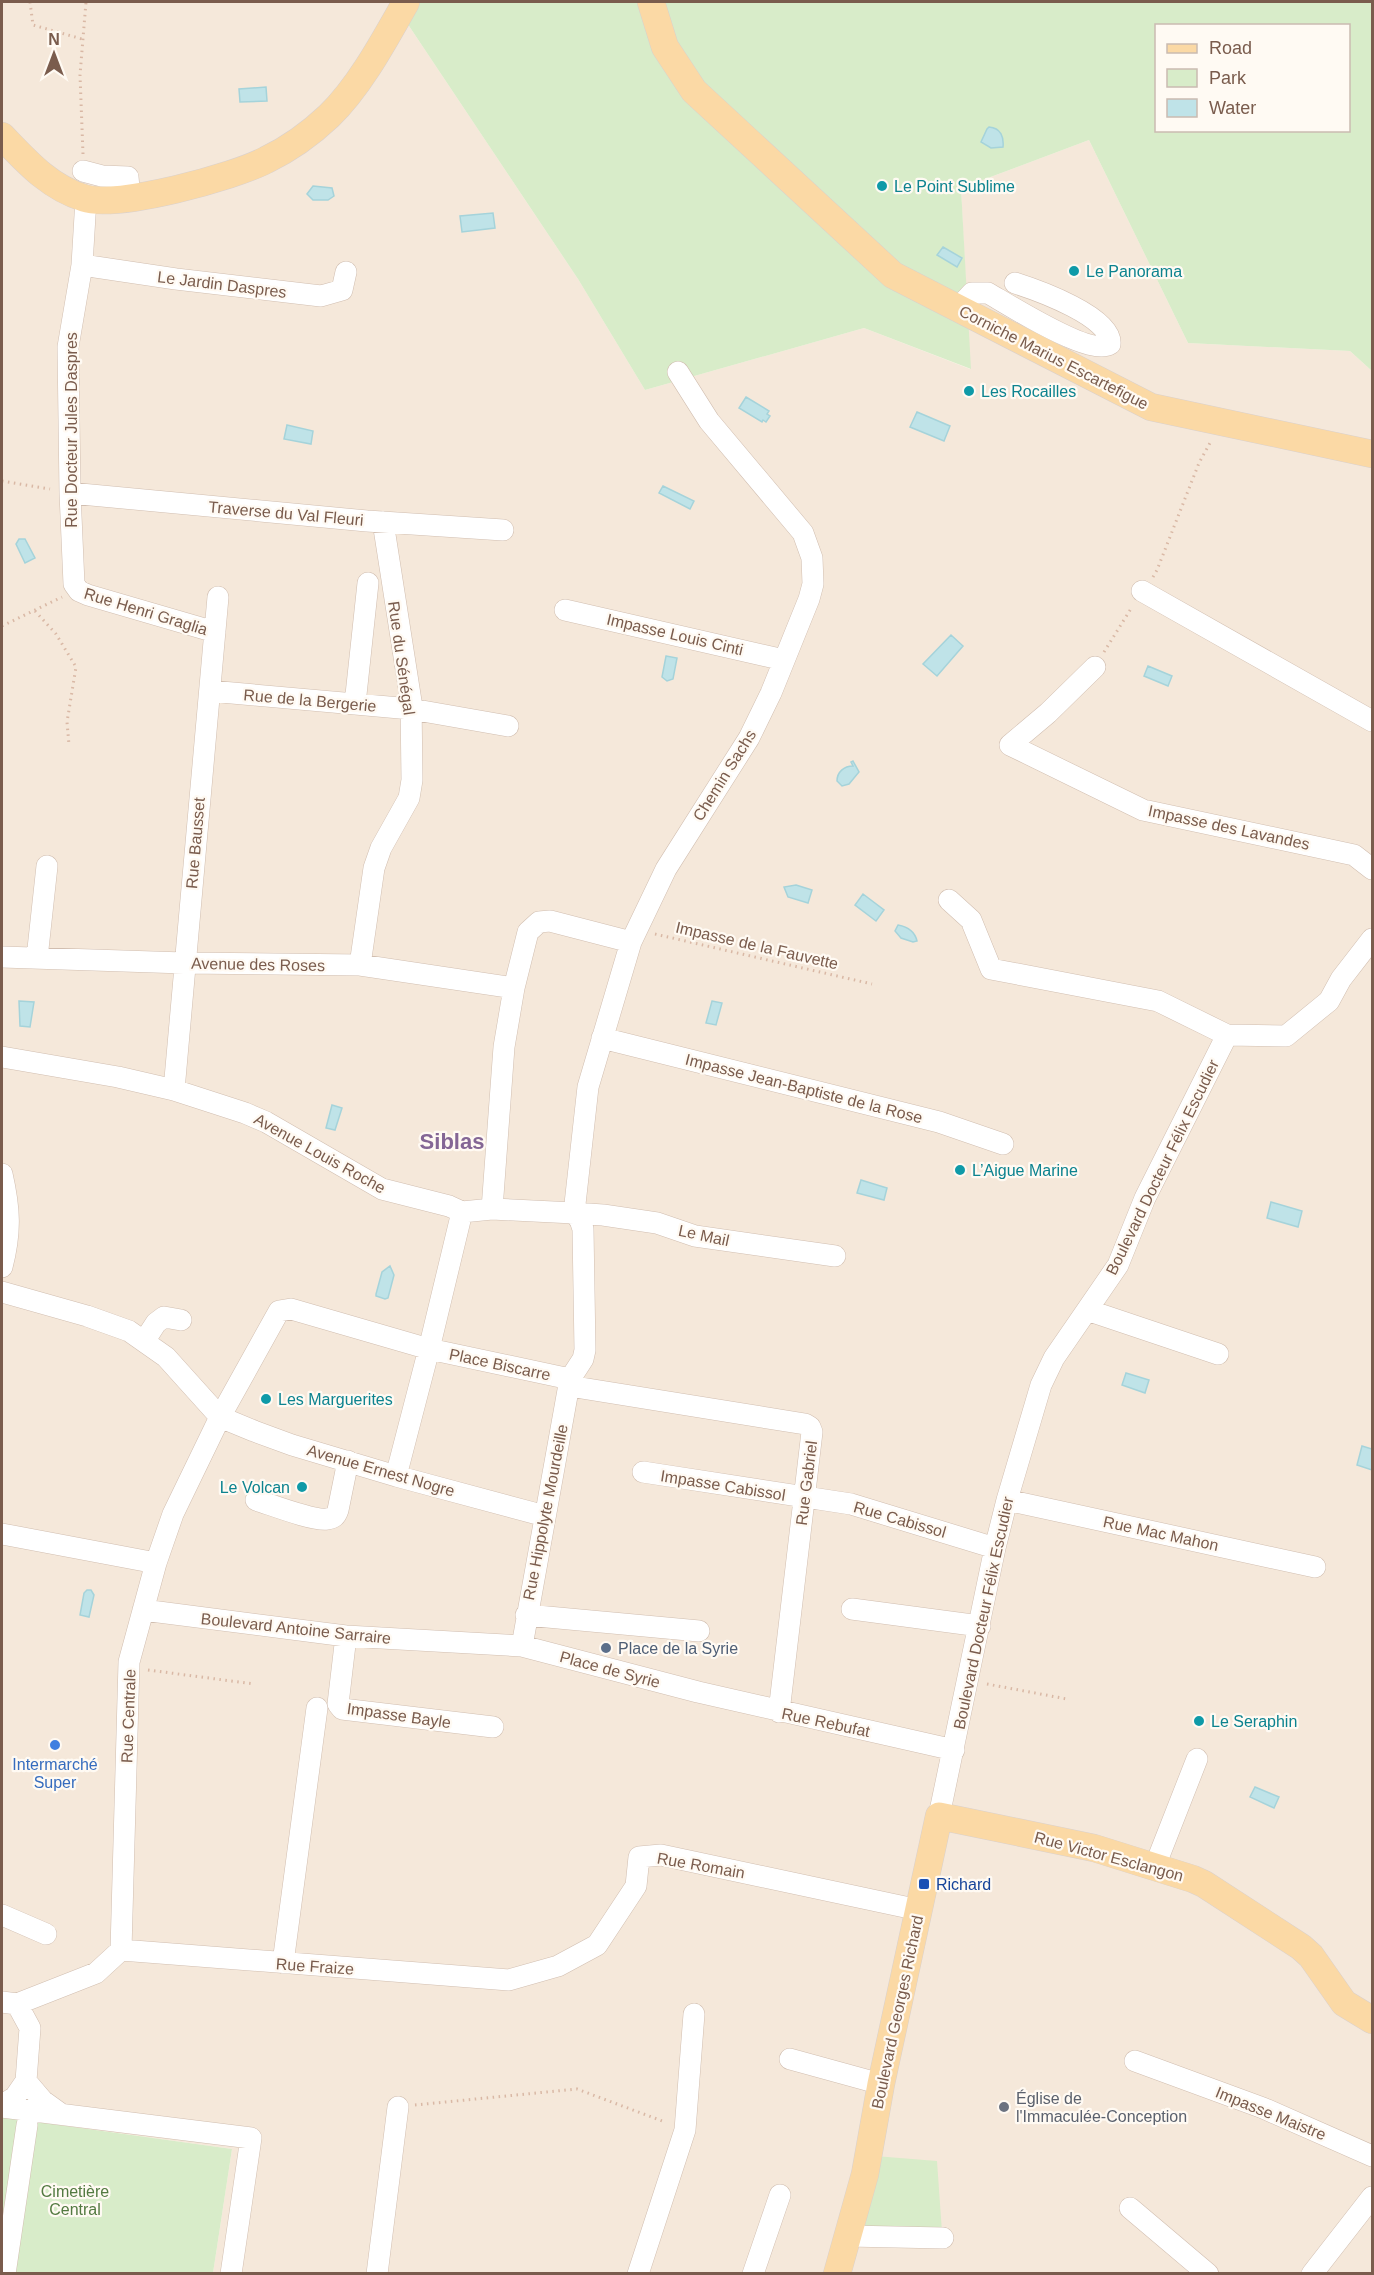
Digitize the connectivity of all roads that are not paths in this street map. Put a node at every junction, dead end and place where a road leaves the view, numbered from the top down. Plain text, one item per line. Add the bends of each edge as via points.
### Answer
1 (406, 2) edge
2 (651, 2) edge
3 (2, 136) edge
4 (83, 171) road end
5 (86, 199) junction
6 (130, 199) junction
7 (82, 265) junction
8 (346, 272) dead end
9 (1015, 283) dead end
10 (958, 308) junction
11 (678, 372) dead end
12 (1372, 454) edge
13 (70, 493) junction
14 (383, 522) junction
15 (503, 530) dead end
16 (368, 583) dead end
17 (77, 589) joint
18 (1142, 591) road end
19 (218, 597) dead end
20 (565, 610) dead end
21 (215, 632) junction
22 (784, 660) junction
23 (1095, 667) road end
24 (210, 691) junction
25 (356, 704) junction
26 (411, 709) junction
27 (1372, 721) edge
28 (508, 726) dead end
29 (47, 866) dead end
30 (1372, 869) edge
31 (950, 900) dead end
32 (634, 936) junction
33 (1372, 939) edge
34 (2, 957) edge
35 (38, 958) junction
36 (184, 963) junction
37 (360, 965) junction
38 (514, 987) junction
39 (1227, 1035) junction
40 (602, 1038) junction
41 (2, 1058) edge
42 (174, 1090) junction
43 (1003, 1144) dead end
44 (2, 1174) edge
45 (492, 1209) junction
46 (462, 1212) junction
47 (574, 1213) junction
48 (835, 1256) dead end
49 (2, 1267) edge
50 (2, 1292) edge
51 (1087, 1310) junction
52 (181, 1320) dead end
53 (145, 1340) junction
54 (429, 1349) junction
55 (1218, 1354) dead end
56 (261, 1362) dead end
57 (569, 1383) junction
58 (222, 1413) junction
59 (348, 1461) junction
60 (643, 1472) dead end
61 (396, 1476) junction
62 (804, 1497) junction
63 (256, 1500) dead end
64 (1007, 1500) junction
65 (545, 1516) junction
66 (2, 1534) edge
67 (995, 1548) junction
68 (156, 1563) junction
69 (1315, 1567) dead end
70 (852, 1609) dead end
71 (143, 1610) junction
72 (526, 1615) junction
73 (980, 1626) junction
74 (699, 1631) dead end
75 (346, 1636) junction
76 (522, 1646) junction
77 (698, 1692) joint
78 (317, 1708) dead end
79 (779, 1712) junction
80 (493, 1727) dead end
81 (954, 1750) junction
82 (1197, 1759) dead end
83 (939, 1816) junction
84 (1155, 1866) junction
85 (919, 1910) junction
86 (2, 1915) edge
87 (46, 1934) dead end
88 (121, 1950) junction
89 (283, 1964) junction
90 (509, 1980) joint
91 (9, 2003) edge
92 (694, 2014) dead end
93 (1372, 2020) edge
94 (790, 2059) dead end
95 (1135, 2061) dead end
96 (26, 2081) junction
97 (881, 2084) junction
98 (2, 2106) edge
99 (398, 2107) road end
100 (61, 2115) junction
101 (27, 2125) dead end
102 (1372, 2156) edge
103 (780, 2194) dead end
104 (1372, 2197) edge
105 (1130, 2208) dead end
106 (848, 2236) junction
107 (943, 2238) dead end
108 (5, 2274) edge
109 (231, 2274) edge
110 (377, 2274) edge
111 (638, 2274) edge
112 (753, 2274) edge
113 (837, 2274) edge
114 (1208, 2274) edge
115 (1312, 2274) edge

1 - 6 main road via 342,102 295,143 249,168
2 - 10 main road, Corniche Marius Escartefigue via 665,47 694,91 893,275
3 - 5 main road via 45,179
4 - 6 street via 102,177 128,177
5 - 6 main road
5 - 7 street, Rue Docteur Jules Daspres
7 - 8 street, Le Jardin Daspres via 321,296 342,290
7 - 13 street, Rue Docteur Jules Daspres via 68,348
9 - 10 street via 1087,315 1106,330 1110,344 1093,346 1071,339 988,293 972,293
10 - 12 main road, Corniche Marius Escartefigue via 1151,407
11 - 22 street, Chemin Sachs via 709,421 803,533 809,546 813,584
13 - 14 street, Traverse du Val Fleuri
13 - 17 street, Rue Docteur Jules Daspres via 72,577
14 - 15 street, Traverse du Val Fleuri
14 - 26 street, Rue du Sénégal
16 - 25 street
17 - 21 street, Rue Henri Graglia
18 - 27 street
19 - 21 street, Rue Bausset
20 - 22 street, Impasse Louis Cinti
21 - 24 street, Rue Bausset
22 - 32 street, Chemin Sachs via 749,738 666,869
23 - 30 street, Impasse des Lavandes via 1011,745 1143,810 1354,855
24 - 25 street, Rue de la Bergerie
24 - 36 street, Rue Bausset
25 - 26 street, Rue de la Bergerie
26 - 28 street, Rue de la Bergerie
26 - 37 street, Rue du Sénégal via 411,790 374,868
29 - 35 street
31 - 39 street via 971,920 991,969 1158,1001
32 - 38 street via 539,922 528,932
32 - 40 street, Chemin Sachs
33 - 39 street via 1329,1001 1286,1036
34 - 35 street, Avenue des Roses
35 - 36 street, Avenue des Roses
36 - 37 street, Avenue des Roses
36 - 42 street, Rue Bausset
37 - 38 street, Avenue des Roses
38 - 45 street via 504,1047
39 - 51 street, Boulevard Docteur Félix Escudier via 1145,1198 1118,1265
40 - 43 street, Impasse Jean-Baptiste de la Rose via 918,1116
40 - 47 street, Chemin Sachs via 586,1096
41 - 42 street, Avenue Louis Roche
42 - 46 street, Avenue Louis Roche via 256,1117 382,1189
44 - 49 street via 9,1217
45 - 46 street
45 - 47 street
46 - 54 street, Place Biscarre
47 - 48 street, Le Mail via 657,1223 695,1236
47 - 57 street, Place Biscarre via 584,1229 585,1350 584,1359
50 - 53 street via 114,1325
51 - 55 street
51 - 64 street, Boulevard Docteur Félix Escudier via 1044,1377
52 - 53 street via 164,1317
53 - 58 street
54 - 57 street, Place Biscarre
54 - 58 street, Rue Centrale via 291,1309 281,1310
54 - 61 street
56 - 58 street via 241,1403
57 - 62 street, Rue Gabriel via 805,1424 812,1432
57 - 65 street, Rue Hippolyte Mourdeille
58 - 59 street, Avenue Ernest Nogre via 280,1441
58 - 68 street, Rue Centrale via 173,1514
59 - 61 street, Avenue Ernest Nogre
59 - 63 street via 333,1518 315,1518
60 - 62 street, Impasse Cabissol
61 - 65 street, Avenue Ernest Nogre
62 - 67 street, Rue Cabissol via 864,1508
62 - 79 street, Rue Gabriel
64 - 67 street, Boulevard Docteur Félix Escudier
64 - 69 street, Rue Mac Mahon
65 - 72 street, Rue Hippolyte Mourdeille
66 - 68 street
67 - 73 street, Boulevard Docteur Félix Escudier
68 - 71 street, Rue Centrale
70 - 73 street
71 - 75 street, Boulevard Antoine Sarraire
71 - 88 street, Rue Centrale via 129,1668
72 - 74 street
72 - 76 street, Rue Hippolyte Mourdeille
73 - 81 street, Boulevard Docteur Félix Escudier
75 - 76 street, Boulevard Antoine Sarraire
75 - 80 street, Impasse Bayle via 338,1704 342,1709
76 - 77 street, Place de Syrie
77 - 79 street, Rue Rebufat
78 - 89 street
79 - 81 street, Rue Rebufat
81 - 83 street, Boulevard Georges Richard
82 - 84 street
83 - 84 main road, Rue Victor Esclangon via 1084,1846
83 - 85 main road, Boulevard Georges Richard
84 - 93 main road, Rue Victor Esclangon via 1204,1884 1301,1947 1344,2003
85 - 90 street, Rue Romain via 661,1855 639,1857 636,1886 597,1945 558,1966
85 - 97 main road, Boulevard Georges Richard
86 - 87 street
88 - 89 street, Rue Fraize
88 - 91 street via 96,1974
89 - 90 street, Rue Fraize
91 - 96 street via 30,2028
92 - 111 street via 684,2130
94 - 97 street
95 - 102 street, Impasse Maistre via 1263,2108
96 - 98 street via 15,2097
96 - 100 street
97 - 106 main road, Boulevard Georges Richard via 866,2174
98 - 100 street
99 - 110 street
100 - 109 street via 251,2138
101 - 108 street
103 - 112 street
104 - 115 street
105 - 114 street
106 - 107 street
106 - 113 main road, Boulevard Georges Richard

